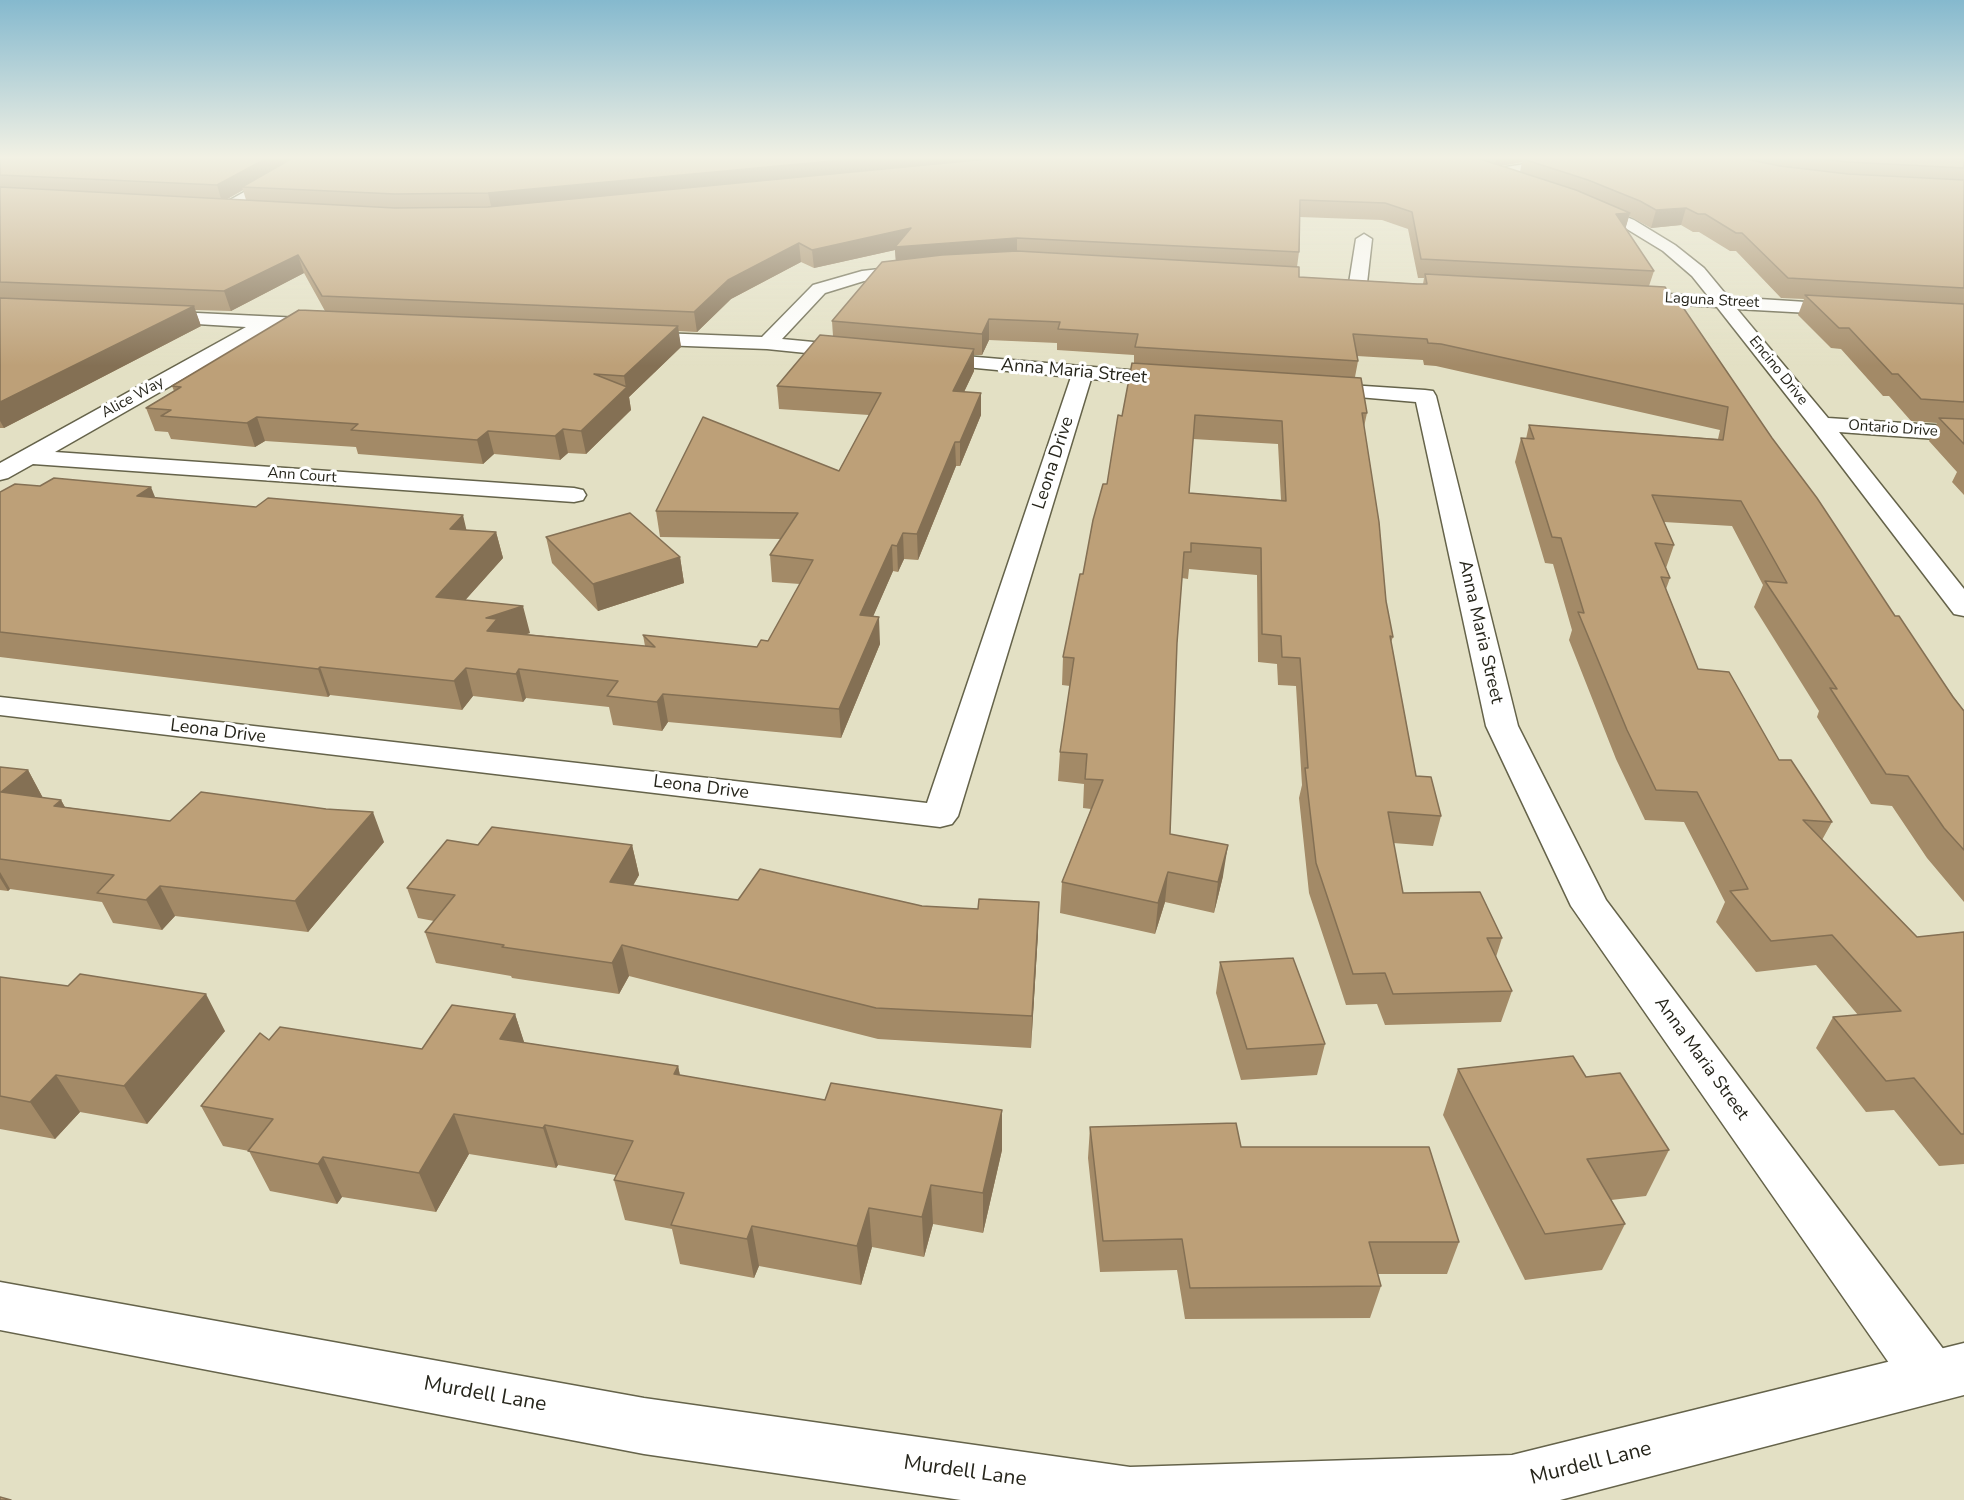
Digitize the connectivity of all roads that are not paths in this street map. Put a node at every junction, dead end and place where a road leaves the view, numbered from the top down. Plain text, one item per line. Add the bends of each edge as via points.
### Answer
1 (1633, 226) edge
2 (1364, 239) dead end
3 (931, 268) edge
4 (1358, 283) edge
5 (1605, 296) edge
6 (1723, 302) junction
7 (1861, 309) edge
8 (128, 315) edge
9 (267, 322) junction
10 (350, 326) edge
11 (612, 337) edge
12 (767, 343) junction
13 (1083, 374) junction
14 (1201, 381) edge
15 (1295, 388) edge
16 (1821, 424) junction
17 (1964, 434) edge
18 (29, 457) junction
19 (0, 473) edge
20 (574, 495) dead end
21 (1964, 608) edge
22 (0, 706) edge
23 (0, 1306) edge
24 (1948, 1373) edge
25 (1130, 1498) edge

1 - 6 street, Encino Drive via 1698,272
2 - 4 street
3 - 12 street via 862,276 819,289
5 - 6 street, Laguna Street
6 - 7 street, Laguna Street
6 - 16 street, Encino Drive
8 - 9 street
9 - 10 street
9 - 18 street, Alice Way
11 - 12 street, Anna Maria Street
12 - 13 street, Anna Maria Street
13 - 14 street, Anna Maria Street
13 - 22 street, Leona Drive via 940,816
15 - 24 street, Anna Maria Street via 1425,396 1502,726 1590,906
16 - 17 street, Ontario Drive
16 - 21 street, Encino Drive
18 - 19 street, Alice Way
18 - 20 street, Ann Court
23 - 25 street, Murdell Lane via 644,1426
24 - 25 street, Murdell Lane via 1512,1484

